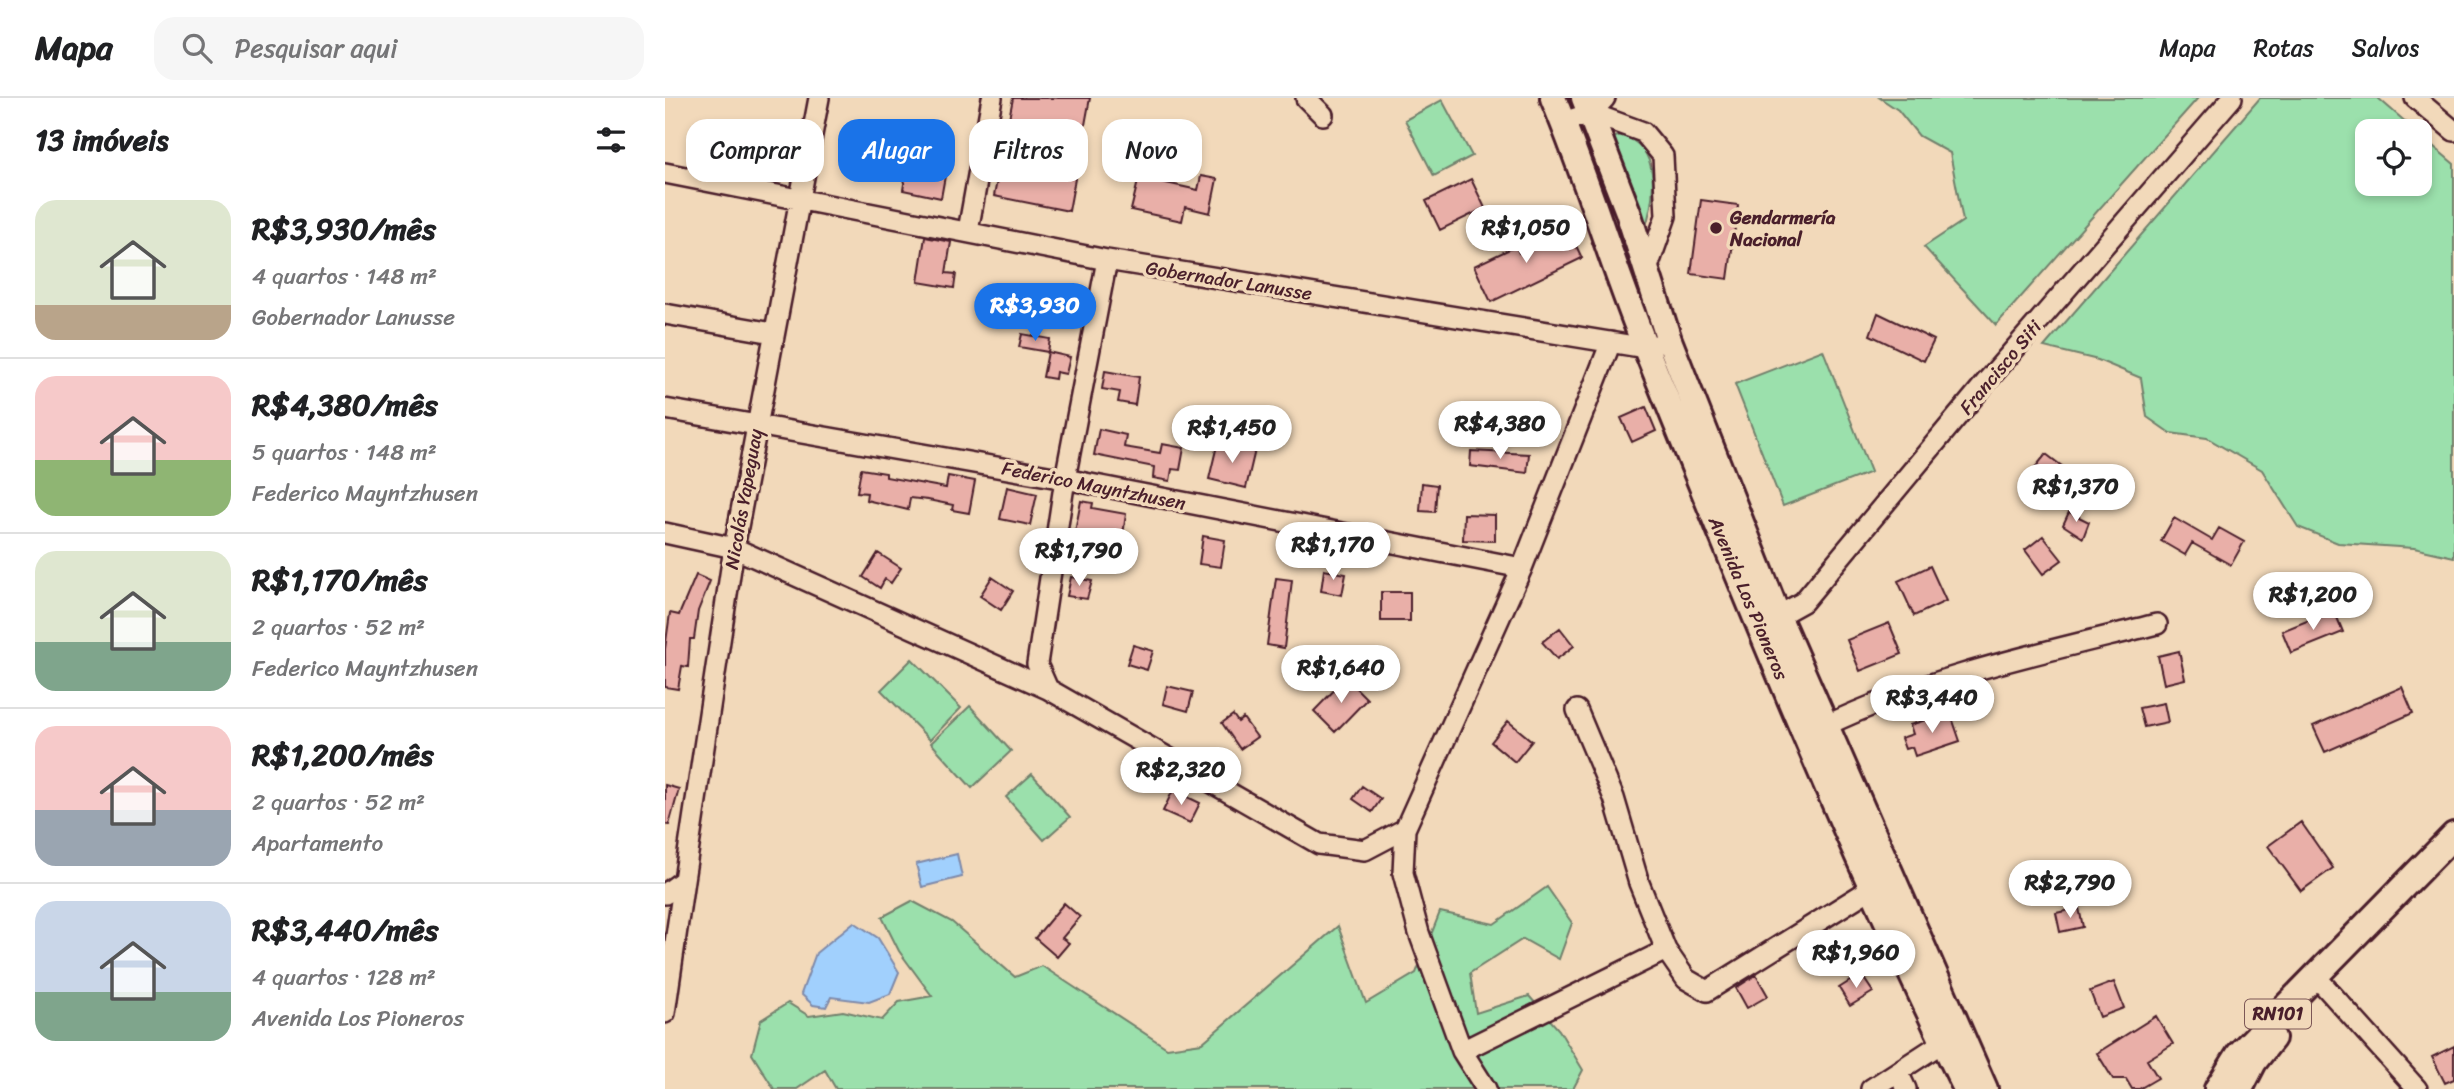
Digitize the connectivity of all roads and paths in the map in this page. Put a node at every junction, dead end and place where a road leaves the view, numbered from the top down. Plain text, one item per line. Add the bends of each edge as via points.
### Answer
1 (819, 98) edge
2 (992, 98) edge
3 (1306, 98) edge
4 (1553, 98) edge
5 (2232, 98) edge
6 (2428, 102) edge
7 (1594, 103) edge
8 (1323, 115) dead end
9 (1563, 122) junction
10 (2454, 131) edge
11 (665, 173) edge
12 (798, 198) junction
13 (968, 231) junction
14 (1107, 260) junction
15 (1647, 270) junction
16 (665, 314) edge
17 (773, 333) junction
18 (1669, 340) junction
19 (1611, 342) junction
20 (1646, 348) junction
21 (665, 409) edge
22 (756, 426) junction
23 (1065, 479) junction
24 (665, 533) edge
25 (734, 548) junction
26 (1522, 568) junction
27 (1769, 621) junction
28 (2157, 624) dead end
29 (1048, 689) junction
30 (1577, 710) dead end
31 (1825, 726) junction
32 (1405, 829) junction
33 (2454, 835) edge
34 (684, 880) junction
35 (1872, 888) junction
36 (665, 894) edge
37 (2347, 944) junction
38 (1666, 950) junction
39 (2319, 980) junction
40 (665, 1013) edge
41 (1952, 1036) junction
42 (1462, 1051) junction
43 (1902, 1081) edge
44 (1486, 1089) edge
45 (1871, 1089) edge
46 (1966, 1089) edge
47 (1985, 1089) edge
48 (2217, 1089) edge
49 (2241, 1089) edge
50 (2417, 1089) edge

1 - 12 street, Nicolás Yapeguay
2 - 13 street
3 - 8 street
4 - 9 main road, Avenida Los Pioneros
5 - 27 street, Francisco Siti via 1803,602
6 - 10 street
7 - 9 street
7 - 15 main road, Avenida Los Pioneros
7 - 15 street via 1643,132 1663,156 1667,216
9 - 20 main road, Avenida Los Pioneros
11 - 12 street, Gobernador Lanusse
12 - 13 street, Gobernador Lanusse
12 - 17 street, Nicolás Yapeguay
13 - 14 street, Gobernador Lanusse
14 - 19 street, Gobernador Lanusse
14 - 23 street
15 - 18 main road, Avenida Los Pioneros
16 - 17 street
17 - 22 street, Nicolás Yapeguay
18 - 20 street, Gobernador Lanusse
18 - 27 main road, Avenida Los Pioneros
19 - 20 street, Gobernador Lanusse
19 - 26 street
20 - 27 main road, Avenida Los Pioneros
21 - 22 street, Federico Mayntzhusen
22 - 23 street, Federico Mayntzhusen
22 - 25 street, Nicolás Yapeguay
23 - 26 street, Federico Mayntzhusen
23 - 29 street via 1037,664
24 - 25 street
25 - 29 street
25 - 34 street, Nicolás Yapeguay
26 - 32 street
27 - 31 main road, Avenida Los Pioneros
27 - 35 main road, Avenida Los Pioneros
28 - 31 street via 1995,665 1858,710
29 - 32 street via 1319,844 1365,849
30 - 38 street via 1614,798 1639,883
31 - 41 main road, Avenida Los Pioneros
32 - 42 street via 1403,873 1419,933
33 - 37 main road, RN101
34 - 36 street
34 - 40 street, Nicolás Yapeguay
35 - 38 street via 1707,991 1686,979
35 - 41 main road, Avenida Los Pioneros
37 - 39 main road, RN101
37 - 48 main road, RN101 via 2239,1054
38 - 42 street
39 - 49 main road, RN101 via 2254,1062
39 - 50 street
41 - 43 street
41 - 46 main road, Avenida Los Pioneros
41 - 47 main road, Avenida Los Pioneros
42 - 44 street
43 - 45 street

